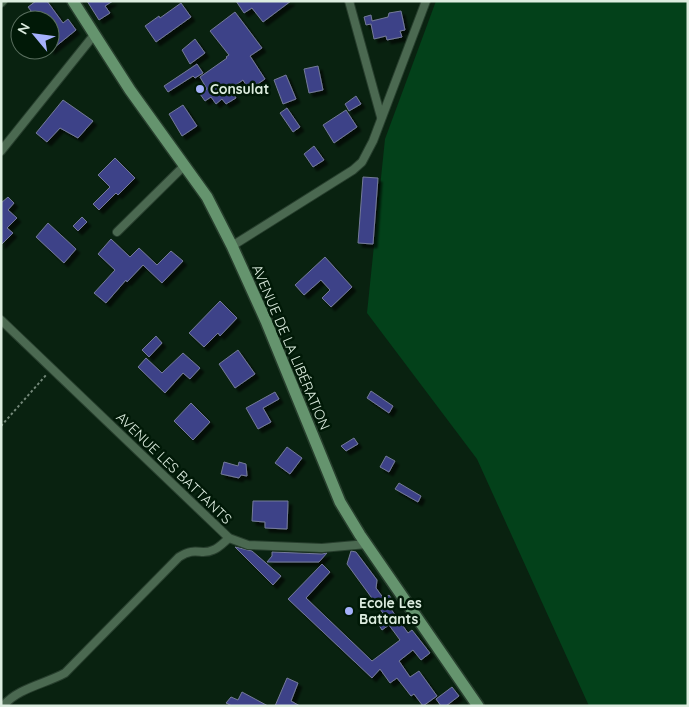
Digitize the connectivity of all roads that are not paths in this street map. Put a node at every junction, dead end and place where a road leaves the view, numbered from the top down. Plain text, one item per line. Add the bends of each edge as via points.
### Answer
1 (349, 1) edge
2 (426, 1) edge
3 (75, 2) edge
4 (94, 36) junction
5 (381, 117) junction
6 (1, 151) edge
7 (185, 165) junction
8 (117, 232) dead end
9 (232, 246) junction
10 (1, 320) edge
11 (229, 538) junction
12 (367, 544) junction
13 (3, 706) edge
14 (478, 706) edge

1 - 5 street
2 - 5 street
3 - 4 street, AVENUE DE LA LIBÉRATION
4 - 6 street
4 - 7 street, AVENUE DE LA LIBÉRATION
5 - 9 street via 368,151 353,170
7 - 8 street
7 - 9 street, AVENUE DE LA LIBÉRATION via 207,197
9 - 12 street, AVENUE DE LA LIBÉRATION via 340,502
10 - 11 street, AVENUE LES BATTANTS
11 - 12 street, AVENUE LES BATTANTS via 248,545 322,548
11 - 13 street via 213,550 188,551 179,556 65,673 16,694
12 - 14 street, AVENUE DE LA LIBÉRATION

